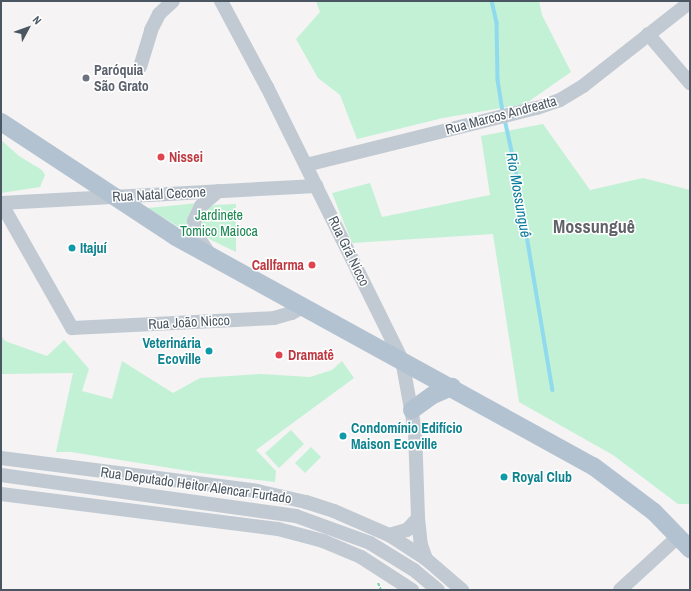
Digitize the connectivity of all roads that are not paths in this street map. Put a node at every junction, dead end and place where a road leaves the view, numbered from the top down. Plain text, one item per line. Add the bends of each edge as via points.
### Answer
1 (173, 1) edge
2 (221, 1) edge
3 (690, 2) edge
4 (648, 34) junction
5 (140, 67) dead end
6 (690, 83) edge
7 (1, 122) edge
8 (306, 165) junction
9 (317, 186) junction
10 (218, 192) junction
11 (113, 197) junction
12 (1, 203) edge
13 (212, 258) junction
14 (303, 307) junction
15 (402, 360) junction
16 (452, 387) junction
17 (412, 410) junction
18 (1, 458) edge
19 (1, 475) edge
20 (1, 494) edge
21 (418, 518) junction
22 (389, 535) junction
23 (685, 542) edge
24 (426, 559) junction
25 (412, 590) edge
26 (438, 590) edge
27 (462, 590) edge
28 (620, 590) edge

1 - 5 street via 159,14 151,30
2 - 8 street, Rua Grã Nicco
3 - 4 street, Rua Marcos Andreatta
4 - 6 street
4 - 8 street, Rua Marcos Andreatta via 571,94 549,104
7 - 11 main road
8 - 9 street, Rua Grã Nicco
9 - 10 street, Rua Natal Cecone
9 - 15 street, Rua Grã Nicco
10 - 11 street, Rua Natal Cecone
10 - 13 street via 201,206 194,221 198,238
11 - 12 street, Rua Natal Cecone
11 - 13 main road
12 - 14 street, Rua João Nicco via 72,328 274,318
13 - 14 main road
14 - 15 main road
15 - 16 main road
15 - 17 street, Rua Grã Nicco
16 - 17 main road via 429,397
16 - 23 main road via 593,466 631,493
17 - 21 street, Rua Grã Nicco via 418,452
18 - 22 street, Rua Deputado Heitor Alencar Furtado via 280,495 334,510
19 - 26 street via 296,516 370,543 414,570
20 - 25 street via 278,529 354,554
21 - 22 street via 407,530
21 - 24 street, Rua Grã Nicco via 421,545
22 - 24 street, Rua Deputado Heitor Alencar Furtado
23 - 28 street
24 - 27 street, Rua Deputado Heitor Alencar Furtado

